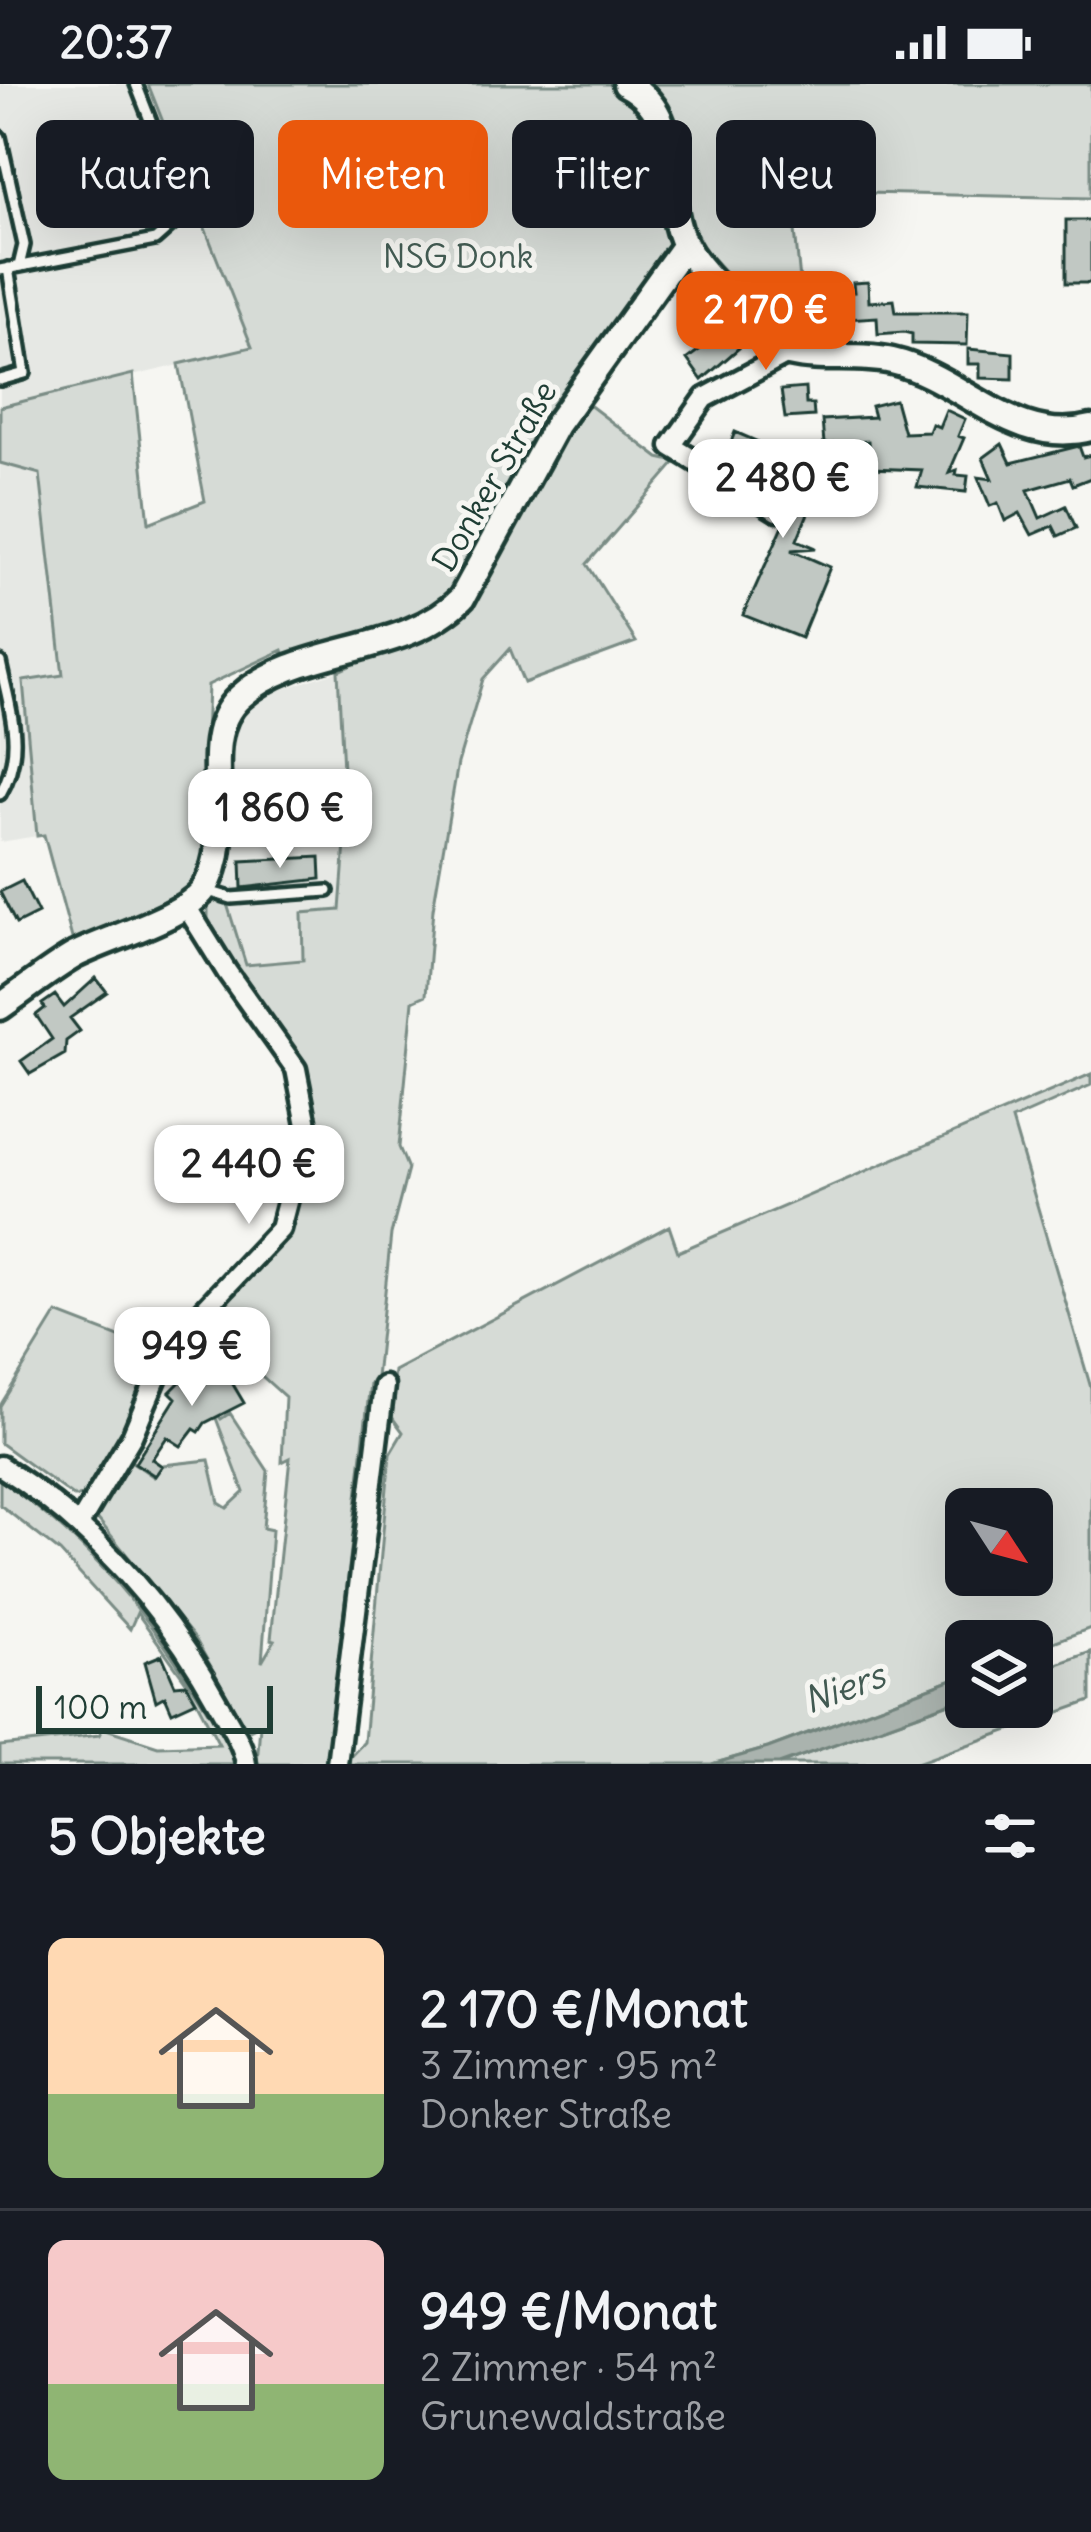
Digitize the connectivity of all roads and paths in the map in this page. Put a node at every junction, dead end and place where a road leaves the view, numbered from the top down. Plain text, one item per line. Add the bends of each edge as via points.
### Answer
1 (136, 84) edge
2 (626, 84) edge
3 (0, 137) edge
4 (685, 245) junction
5 (9, 268) edge
6 (789, 353) junction
7 (0, 380) edge
8 (1091, 428) edge
9 (777, 511) dead end
10 (0, 662) edge
11 (0, 794) edge
12 (221, 812) junction
13 (338, 816) dead end
14 (328, 891) dead end
15 (195, 898) junction
16 (0, 1007) edge
17 (384, 1386) dead end
18 (0, 1466) edge
19 (79, 1525) junction
20 (246, 1764) edge
21 (337, 1764) edge

1 - 5 lane via 179,194 173,224 155,240
2 - 4 street via 662,122
3 - 5 lane via 24,245
4 - 6 street
4 - 12 street, Donker Straße via 556,425 452,609 240,696 217,738
5 - 7 lane via 26,373
6 - 8 street via 894,361 1025,427
6 - 9 street via 705,398 671,446
10 - 11 lane via 16,741 14,770
12 - 13 lane
12 - 15 street, Donker Straße via 218,857
14 - 15 lane
15 - 16 street via 72,957
15 - 19 street via 296,1069 307,1125 280,1229 183,1332
17 - 21 street
18 - 19 street
19 - 20 street via 161,1614 210,1688

